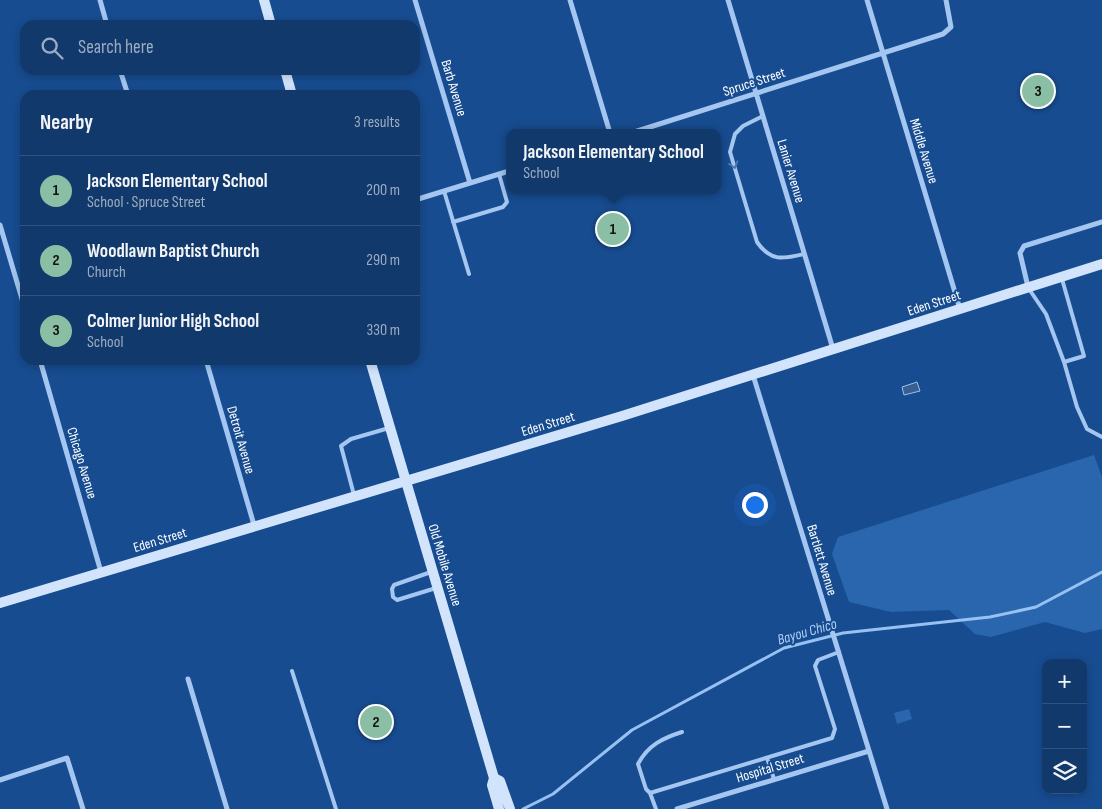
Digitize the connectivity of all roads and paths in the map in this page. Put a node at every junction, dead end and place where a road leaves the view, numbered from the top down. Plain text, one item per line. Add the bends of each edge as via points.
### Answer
1 (100, 0) edge
2 (264, 0) edge
3 (416, 0) edge
4 (570, 0) edge
5 (728, 0) edge
6 (867, 0) edge
7 (946, 0) edge
8 (106, 20) edge
9 (270, 20) edge
10 (883, 54) junction
11 (122, 75) edge
12 (286, 75) edge
13 (126, 90) edge
14 (291, 90) edge
15 (756, 93) junction
16 (763, 116) junction
17 (609, 129) edge
18 (644, 129) edge
19 (506, 172) edge
20 (499, 174) junction
21 (470, 183) junction
22 (444, 191) junction
23 (420, 198) edge
24 (453, 222) junction
25 (1102, 222) edge
26 (0, 225) edge
27 (804, 254) junction
28 (1102, 264) edge
29 (469, 274) dead end
30 (1061, 277) junction
31 (1028, 287) junction
32 (20, 292) edge
33 (960, 309) junction
34 (833, 349) junction
35 (1064, 362) junction
36 (41, 365) edge
37 (207, 365) edge
38 (371, 365) edge
39 (754, 375) junction
40 (390, 428) junction
41 (1102, 437) edge
42 (406, 481) junction
43 (354, 495) junction
44 (254, 525) junction
45 (101, 572) junction
46 (433, 572) junction
47 (438, 587) junction
48 (0, 603) edge
49 (838, 652) junction
50 (292, 671) dead end
51 (188, 678) dead end
52 (682, 732) dead end
53 (869, 751) junction
54 (767, 758) junction
55 (494, 778) junction
56 (774, 779) junction
57 (0, 780) edge
58 (650, 793) junction
59 (83, 809) edge
60 (227, 809) edge
61 (336, 809) edge
62 (499, 809) edge
63 (510, 809) edge
64 (656, 809) edge
65 (677, 809) edge
66 (887, 809) edge

1 - 8 street
2 - 9 street
3 - 21 street, Barb Avenue
4 - 17 street
5 - 15 street, Lanier Avenue
6 - 10 street, Middle Avenue
7 - 10 street, Spruce Street via 951,21 949,31
10 - 15 street, Spruce Street
10 - 33 street, Middle Avenue
11 - 13 street
12 - 14 street
15 - 16 street, Lanier Avenue
15 - 18 street, Spruce Street
16 - 27 street, Lanier Avenue
16 -> 27 lane via 735,134 730,152 757,242 764,253 778,258
19 - 20 street
20 - 21 street
20 - 24 lane via 506,202 503,207
21 - 22 street
22 - 23 street
22 - 24 lane
24 - 29 lane
25 - 31 street via 1024,246 1020,253
26 - 32 street
27 - 34 street, Lanier Avenue
28 - 30 street, Eden Street
30 - 31 street, Eden Street
30 - 35 lane via 1084,356
31 - 33 street, Eden Street
31 - 35 lane via 1046,314
33 - 34 street, Eden Street
34 - 39 street, Eden Street
35 - 41 lane via 1077,407 1088,429
36 - 45 street, Chicago Avenue
37 - 44 street, Detroit Avenue
38 - 40 street, Old Mobile Avenue
39 - 42 street, Eden Street
39 - 49 street, Bartlett Avenue
40 - 42 street, Old Mobile Avenue
40 - 43 lane via 351,439 340,446
42 - 43 street, Eden Street
42 - 46 street, Old Mobile Avenue
43 - 44 street, Eden Street
44 - 45 street, Eden Street
45 - 48 street, Eden Street
46 - 47 street, Old Mobile Avenue
46 - 47 lane via 394,585 393,598 397,600
47 - 55 street, Old Mobile Avenue
49 - 53 street, Bartlett Avenue
49 - 54 lane via 818,660 815,666 835,735
50 - 61 lane
51 - 60 street
52 - 58 lane via 662,739 641,758 638,764
53 - 56 street, Hospital Street
53 - 66 street, Bartlett Avenue
54 - 56 lane
54 - 58 lane
55 - 62 street, Old Mobile Avenue via 492,785
55 - 63 street, Old Mobile Avenue via 500,781
56 - 65 street, Hospital Street
57 - 59 street via 67,758
58 - 64 lane

